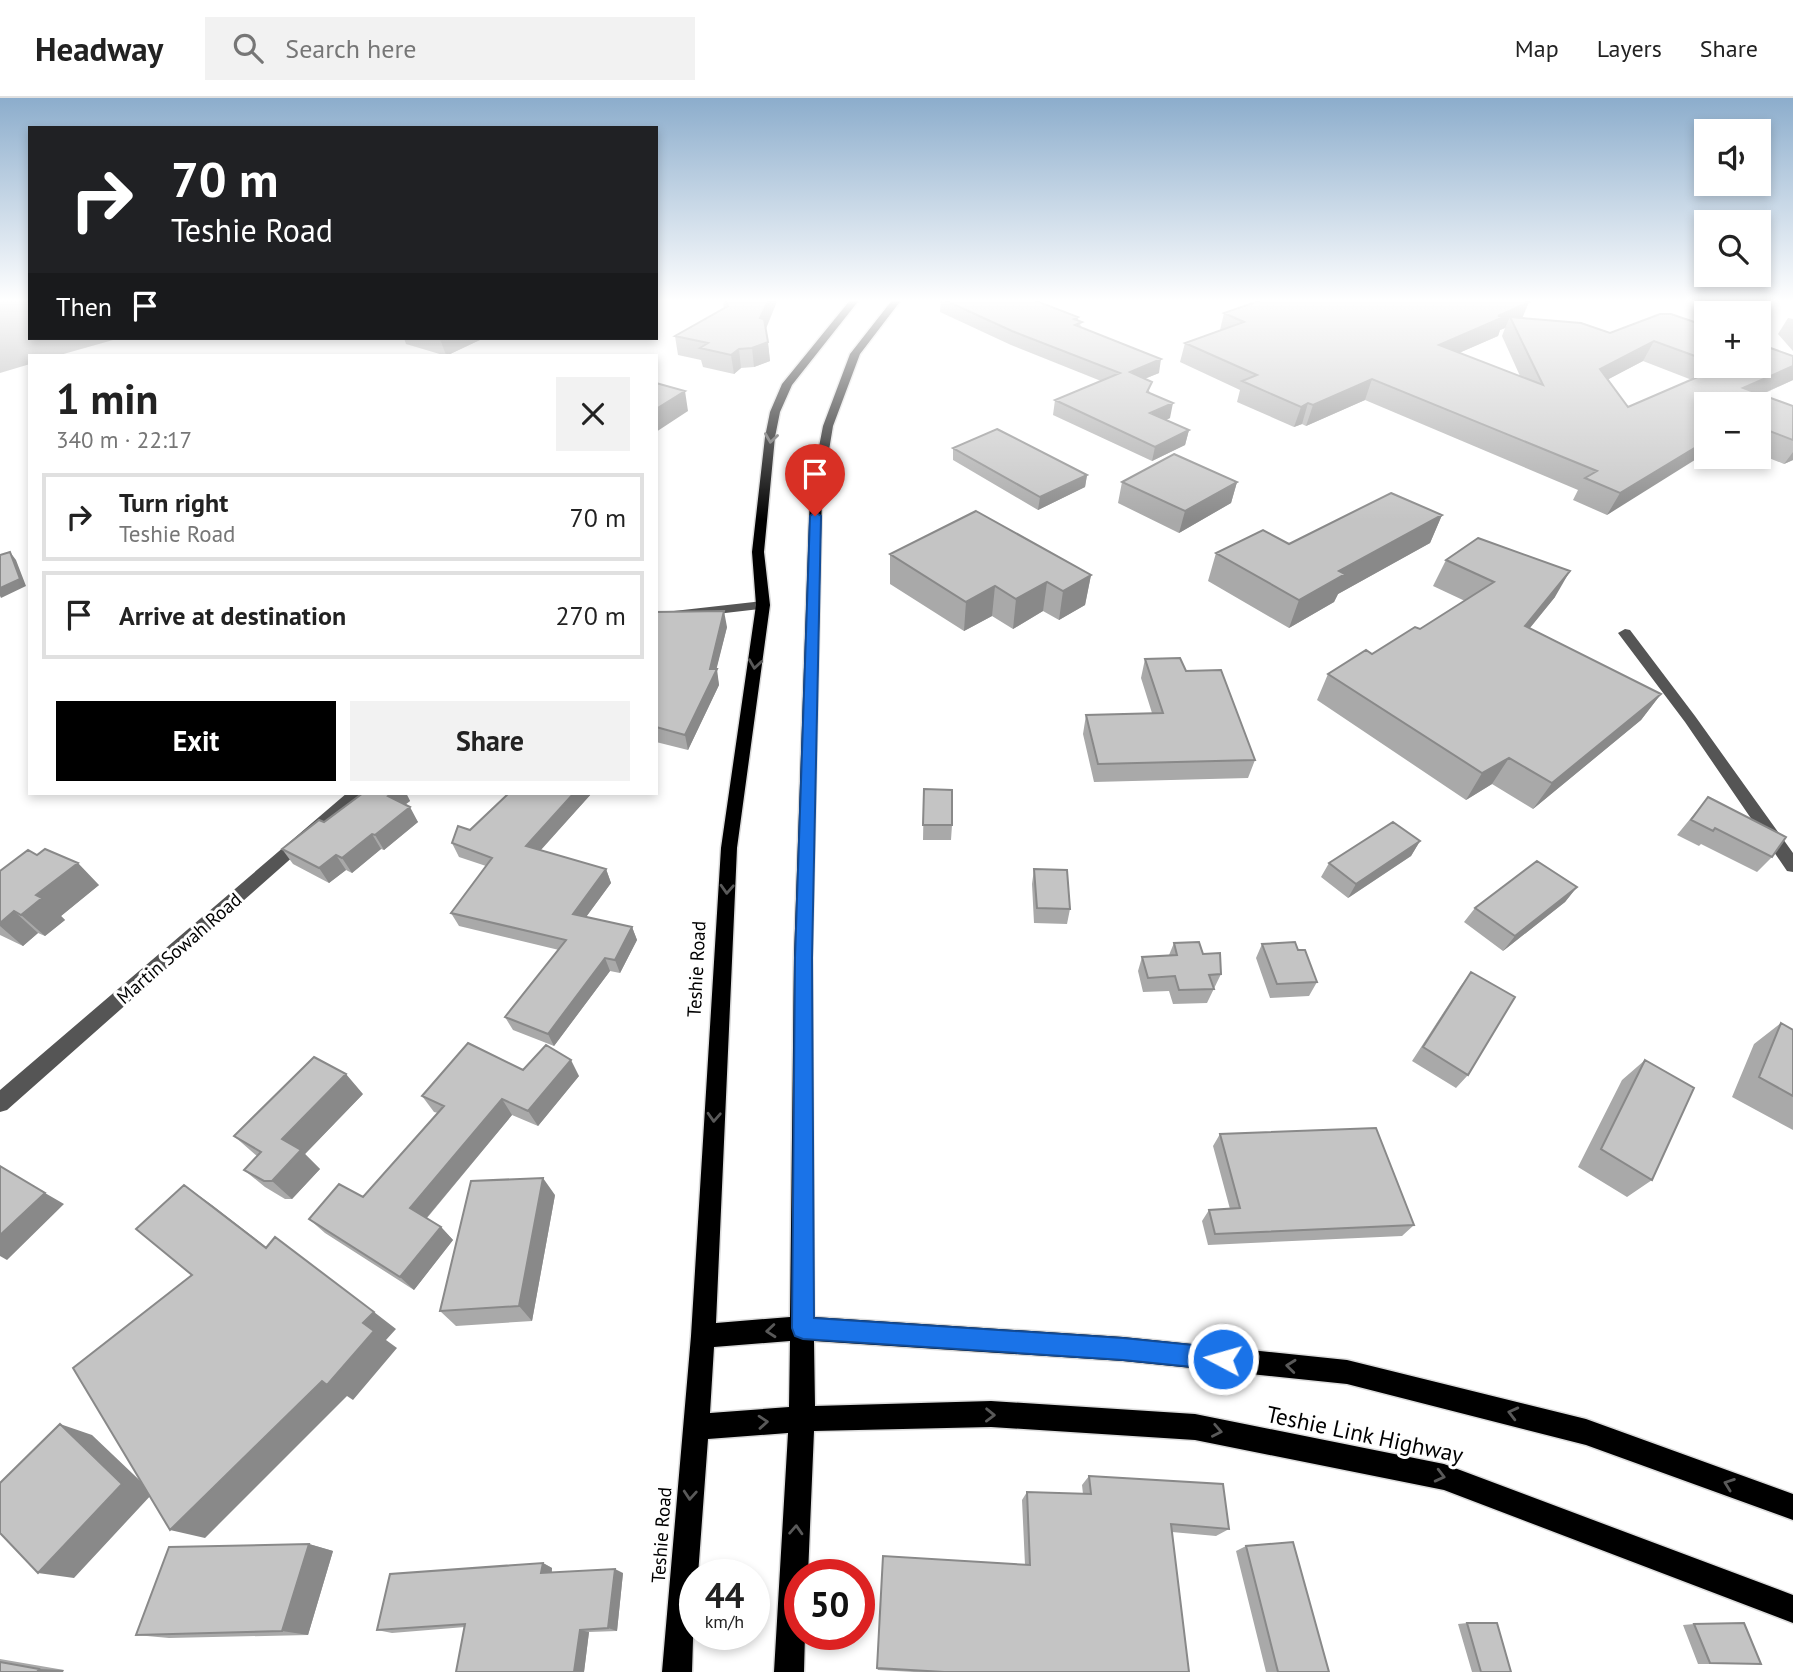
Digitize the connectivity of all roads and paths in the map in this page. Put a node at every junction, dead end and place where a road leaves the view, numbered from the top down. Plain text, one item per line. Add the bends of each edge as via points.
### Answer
1 (796, 372) edge
2 (848, 372) edge
3 (763, 605) junction
4 (658, 617) edge
5 (1625, 633) dead end
6 (355, 795) edge
7 (1793, 866) edge
8 (0, 1103) edge
9 (803, 1328) junction
10 (703, 1336) junction
11 (802, 1419) junction
12 (695, 1427) junction
13 (1793, 1507) edge
14 (1793, 1609) edge
15 (677, 1672) edge
16 (789, 1672) edge

1 -> 3 main road, Teshie Road via 775,412 758,552
2 - 9 main road via 828,426 816,493 803,958
3 - 4 street
3 -> 10 main road, Teshie Road via 729,848
5 - 7 street
6 - 8 street, Martin Sowah Road
9 -> 10 main road
9 - 11 main road
13 -> 9 main road via 1586,1432 1348,1372 1123,1349
10 - 12 main road, Teshie Road
12 -> 11 main road, Teshie Link Highway
11 -> 14 main road, Teshie Link Highway via 991,1414 1195,1427 1444,1477
16 -> 11 main road
12 -> 15 main road, Teshie Road

